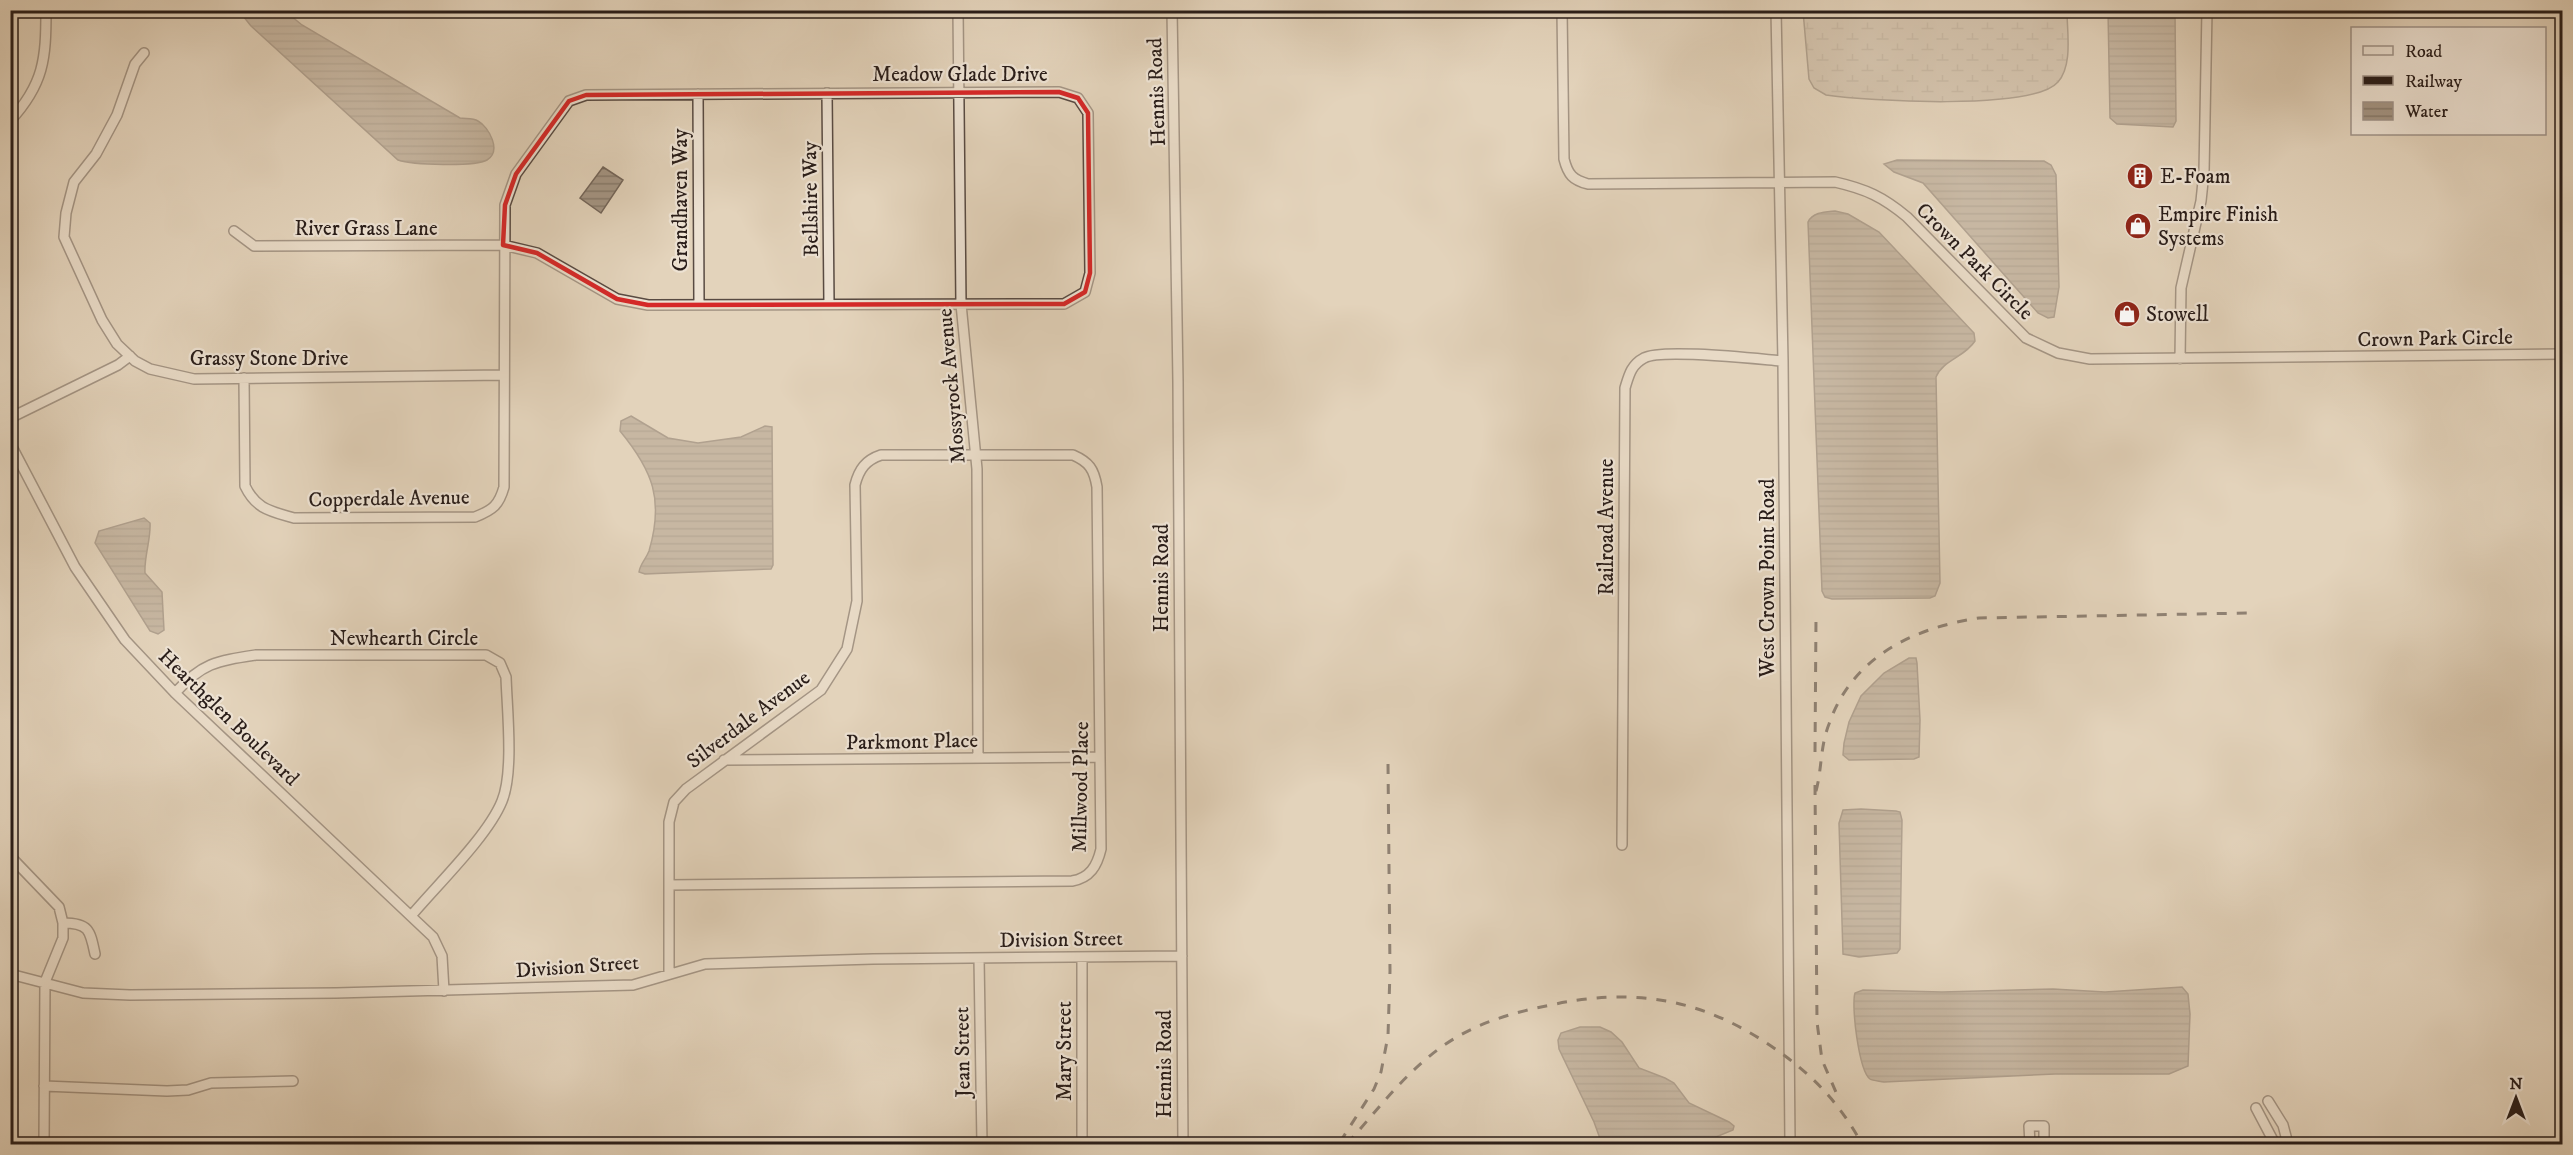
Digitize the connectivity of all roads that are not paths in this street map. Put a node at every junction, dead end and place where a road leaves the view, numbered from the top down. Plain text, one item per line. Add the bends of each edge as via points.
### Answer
1 (46, 10) edge
2 (958, 10) edge
3 (1172, 10) edge
4 (1562, 10) edge
5 (1776, 10) edge
6 (2207, 10) edge
7 (144, 53) dead end
8 (959, 92) junction
9 (827, 93) junction
10 (698, 94) junction
11 (10, 121) edge
12 (1779, 182) junction
13 (234, 231) dead end
14 (503, 245) junction
15 (829, 304) junction
16 (961, 304) junction
17 (699, 305) junction
18 (2562, 354) edge
19 (130, 356) junction
20 (2180, 359) junction
21 (1783, 361) junction
22 (503, 375) junction
23 (244, 378) junction
24 (10, 418) edge
25 (10, 443) edge
26 (976, 454) junction
27 (175, 693) junction
28 (978, 757) junction
29 (1100, 757) junction
30 (724, 760) junction
31 (1622, 845) dead end
32 (10, 856) edge
33 (669, 885) junction
34 (411, 916) junction
35 (63, 923) junction
36 (95, 954) dead end
37 (1182, 956) junction
38 (1082, 957) junction
39 (979, 958) junction
40 (10, 974) edge
41 (669, 974) junction
42 (45, 982) junction
43 (444, 991) junction
44 (292, 1081) dead end
45 (44, 1086) junction
46 (2268, 1101) dead end
47 (2256, 1108) dead end
48 (44, 1144) edge
49 (982, 1144) edge
50 (1082, 1144) edge
51 (1183, 1144) edge
52 (1790, 1144) edge
53 (2030, 1144) edge
54 (2044, 1144) edge
55 (2274, 1144) edge
56 (2289, 1144) edge

1 - 11 street via 40,78 28,102
2 - 8 street, Mossyrock Avenue
3 - 37 street, Hennis Road
4 - 12 street, Crown Park Circle via 1564,159 1574,180 1588,184
5 - 12 street, West Crown Point Road
6 - 20 street via 2204,172 2181,288
7 - 19 street, Grassy Stone Drive via 135,63 117,115 74,182 64,237 102,320
8 - 9 street, Meadow Glade Drive
8 - 16 street, Mossyrock Avenue
8 - 16 street, Meadow Glade Drive via 1059,92 1078,98 1089,113 1090,262 1085,291 1064,304
9 - 10 street, Meadow Glade Drive
9 - 15 street, Bellshire Way
10 - 14 street, Meadow Glade Drive via 586,95 568,101 516,174 505,205
10 - 17 street, Grandhaven Way
12 - 20 street, Crown Park Circle via 1835,182 1864,188 1887,201 2026,338 2058,353 2090,359
12 - 21 street, West Crown Point Road
13 - 14 street, River Grass Lane via 254,246
14 - 17 street, Meadow Glade Drive via 537,253 617,299 648,306
14 - 22 street, Copperdale Avenue
15 - 16 street, Meadow Glade Drive
15 - 17 street, Meadow Glade Drive
16 - 26 street, Mossyrock Avenue
18 - 20 street, Crown Park Circle
19 - 23 street, Grassy Stone Drive via 150,369 173,375 194,379
19 - 24 street
21 - 31 street, Railroad Avenue via 1666,354 1645,356 1630,369 1624,388
21 - 52 street, West Crown Point Road
22 - 23 street, Grassy Stone Drive
22 - 23 street, Copperdale Avenue via 504,487 499,504 475,517 294,518 267,510 252,500 245,486
25 - 27 street, Hearthglen Boulevard via 75,567 125,640
26 - 28 street, Mossyrock Avenue
26 - 29 street, Millwood Place via 1073,455 1087,462 1095,475
26 - 30 street, Silverdale Avenue via 881,455 870,459 859,472 855,485 857,601 847,649 821,690
27 - 34 street, Hearthglen Boulevard
27 - 34 street, Newhearth Circle via 193,673 211,664 255,656 486,656 500,663 507,689 508,772 503,800 489,824
28 - 29 street, Parkmont Place
28 - 30 street, Parkmont Place
29 - 33 street, Millwood Place via 1101,849 1097,863 1081,880
30 - 33 street, Silverdale Avenue via 674,802 669,822
32 - 35 street via 59,907
33 - 41 street, Silverdale Avenue
34 - 43 street, Hearthglen Boulevard via 433,937 442,956
35 - 36 street via 85,927
35 - 42 street via 63,938
37 - 38 street, Division Street
37 - 51 street, Hennis Road
38 - 39 street, Division Street
38 - 50 street, Mary Street
39 - 41 street, Division Street via 705,964
39 - 49 street, Jean Street
40 - 42 street, Division Street
41 - 43 street, Division Street via 633,985
42 - 43 street, Division Street via 83,993 130,995
42 - 45 street
44 - 45 street via 211,1083 167,1091
45 - 48 street
46 - 56 street
47 - 55 street
53 - 54 street via 2029,1126 2044,1126

